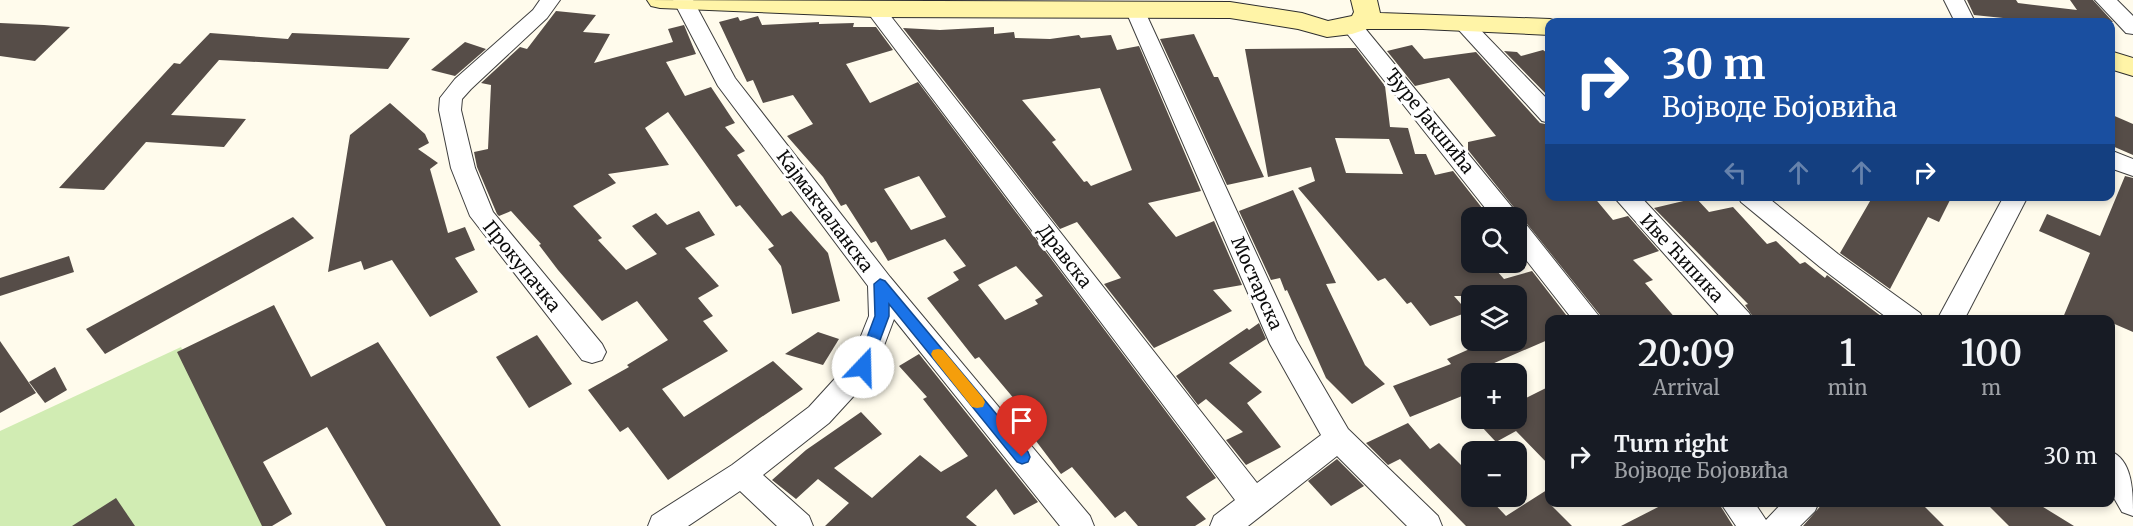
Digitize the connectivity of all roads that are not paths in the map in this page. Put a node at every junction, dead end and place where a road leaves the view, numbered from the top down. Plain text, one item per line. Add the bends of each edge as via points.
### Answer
1 (550, 0) edge
2 (1277, 0) edge
3 (1954, 0) edge
4 (2104, 0) edge
5 (671, 1) edge
6 (875, 9) junction
7 (1135, 9) junction
8 (1230, 10) junction
9 (1377, 10) edge
10 (1295, 11) edge
11 (1963, 18) edge
12 (1464, 24) junction
13 (1545, 27) edge
14 (2133, 28) edge
15 (2115, 62) edge
16 (2133, 67) edge
17 (1545, 111) edge
18 (2115, 160) edge
19 (2133, 168) edge
20 (1630, 201) edge
21 (1756, 201) edge
22 (2013, 201) edge
23 (1500, 207) edge
24 (1527, 243) edge
25 (880, 284) junction
26 (1584, 315) edge
27 (1735, 315) edge
28 (1904, 315) edge
29 (1953, 315) edge
30 (592, 352) dead end
31 (1338, 438) junction
32 (2115, 472) edge
33 (742, 474) junction
34 (1254, 502) junction
35 (2133, 503) edge
36 (1739, 507) edge
37 (1799, 507) edge
38 (663, 526) edge
39 (798, 526) edge
40 (1079, 526) edge
41 (1225, 526) edge
42 (1426, 526) edge
43 (1754, 526) edge
44 (1779, 526) edge

1 - 30 street, Прокупачка via 540,14 463,84 451,98 450,110 464,168 482,216
2 - 8 street
3 - 11 street
4 - 14 street
5 - 6 street
5 - 25 street, Кајмакчаланска via 726,81
6 - 7 street
6 - 34 street, Дравска
7 - 8 street
7 - 31 street, Мостарска via 1284,344
8 - 10 street
9 - 10 street via 1327,29
9 - 12 street
9 - 23 street, Ђуре Јакшића
12 - 13 street
12 - 17 street
15 - 16 street
18 - 19 street
20 - 27 street, Иве Ћипика
21 - 28 street
22 - 29 street
24 - 26 street
25 - 33 street, Кајмакчаланска via 882,316 863,367 819,415
25 - 40 street
31 - 34 street
31 - 42 street, Мостарска
32 - 35 street
33 - 38 street, Кајмакчаланска
33 - 39 street
34 - 41 street
36 - 43 street
37 - 44 street

